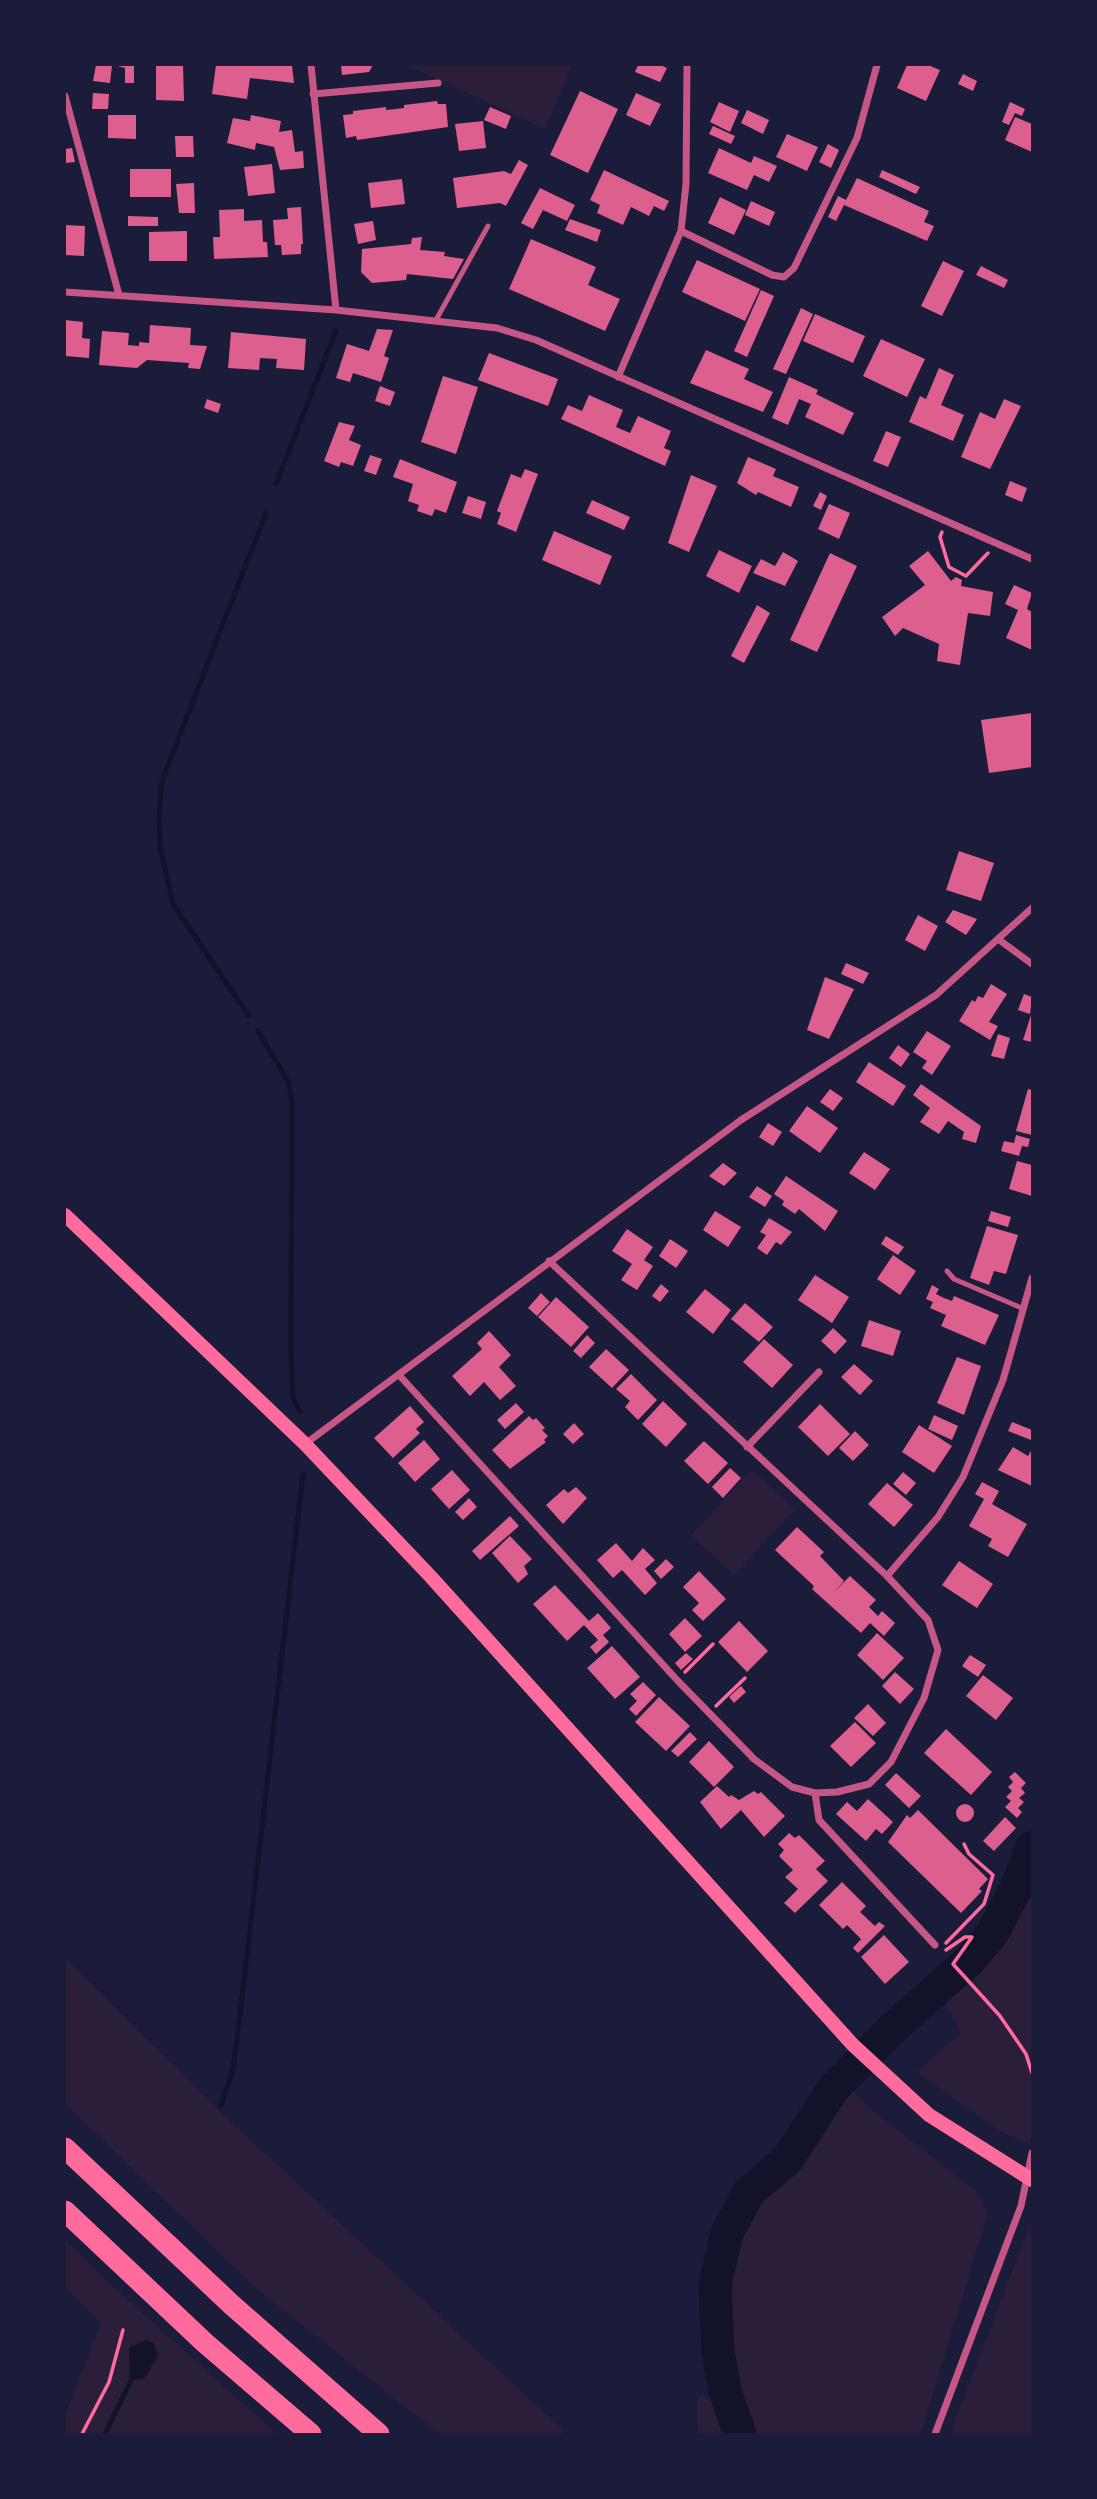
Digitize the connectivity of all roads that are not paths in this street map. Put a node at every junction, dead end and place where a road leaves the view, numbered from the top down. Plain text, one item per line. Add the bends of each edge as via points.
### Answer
1 (311, 65) edge
2 (687, 65) edge
3 (877, 65) edge
4 (438, 83) dead end
5 (313, 94) junction
6 (65, 96) edge
7 (488, 226) dead end
8 (681, 232) junction
9 (65, 292) edge
10 (119, 295) junction
11 (336, 310) junction
12 (436, 320) junction
13 (618, 377) junction
14 (1032, 559) edge
15 (1032, 908) edge
16 (998, 939) junction
17 (1032, 964) edge
18 (65, 1214) edge
19 (550, 1261) junction
20 (947, 1271) dead end
21 (1032, 1278) edge
22 (1024, 1309) junction
23 (819, 1372) dead end
24 (399, 1375) junction
25 (304, 1444) junction
26 (747, 1447) junction
27 (887, 1576) junction
28 (815, 1793) junction
29 (935, 1945) dead end
30 (65, 2148) edge
31 (1032, 2153) edge
32 (1031, 2179) edge
33 (65, 2211) edge
34 (311, 2434) edge
35 (379, 2434) edge
36 (935, 2434) edge

1 - 5 street
2 - 8 street
3 - 8 street via 857,138 794,268 784,277
4 - 5 street
5 - 11 street
6 - 10 street
7 - 12 lane
8 - 13 street
9 - 10 street
10 - 11 street
11 - 12 street
12 - 13 street via 497,328 536,340
13 - 14 street
15 - 16 street
16 - 17 street
16 - 19 street via 936,995 741,1120
18 - 25 main road
19 - 24 street
19 - 26 street
20 - 22 lane via 954,1279
21 - 22 street
22 - 27 street via 1003,1380 962,1477 938,1517
23 - 26 street
24 - 25 street
24 - 28 street via 709,1713 772,1774 792,1787
25 - 32 main road via 441,1587 853,2045 929,2115
26 - 27 street
27 - 28 street via 928,1620 937,1639 924,1698 900,1748 881,1774 855,1789
28 - 29 street via 819,1820
30 - 35 highway via 233,2306
31 - 32 street
32 - 36 street
33 - 34 highway via 205,2343

